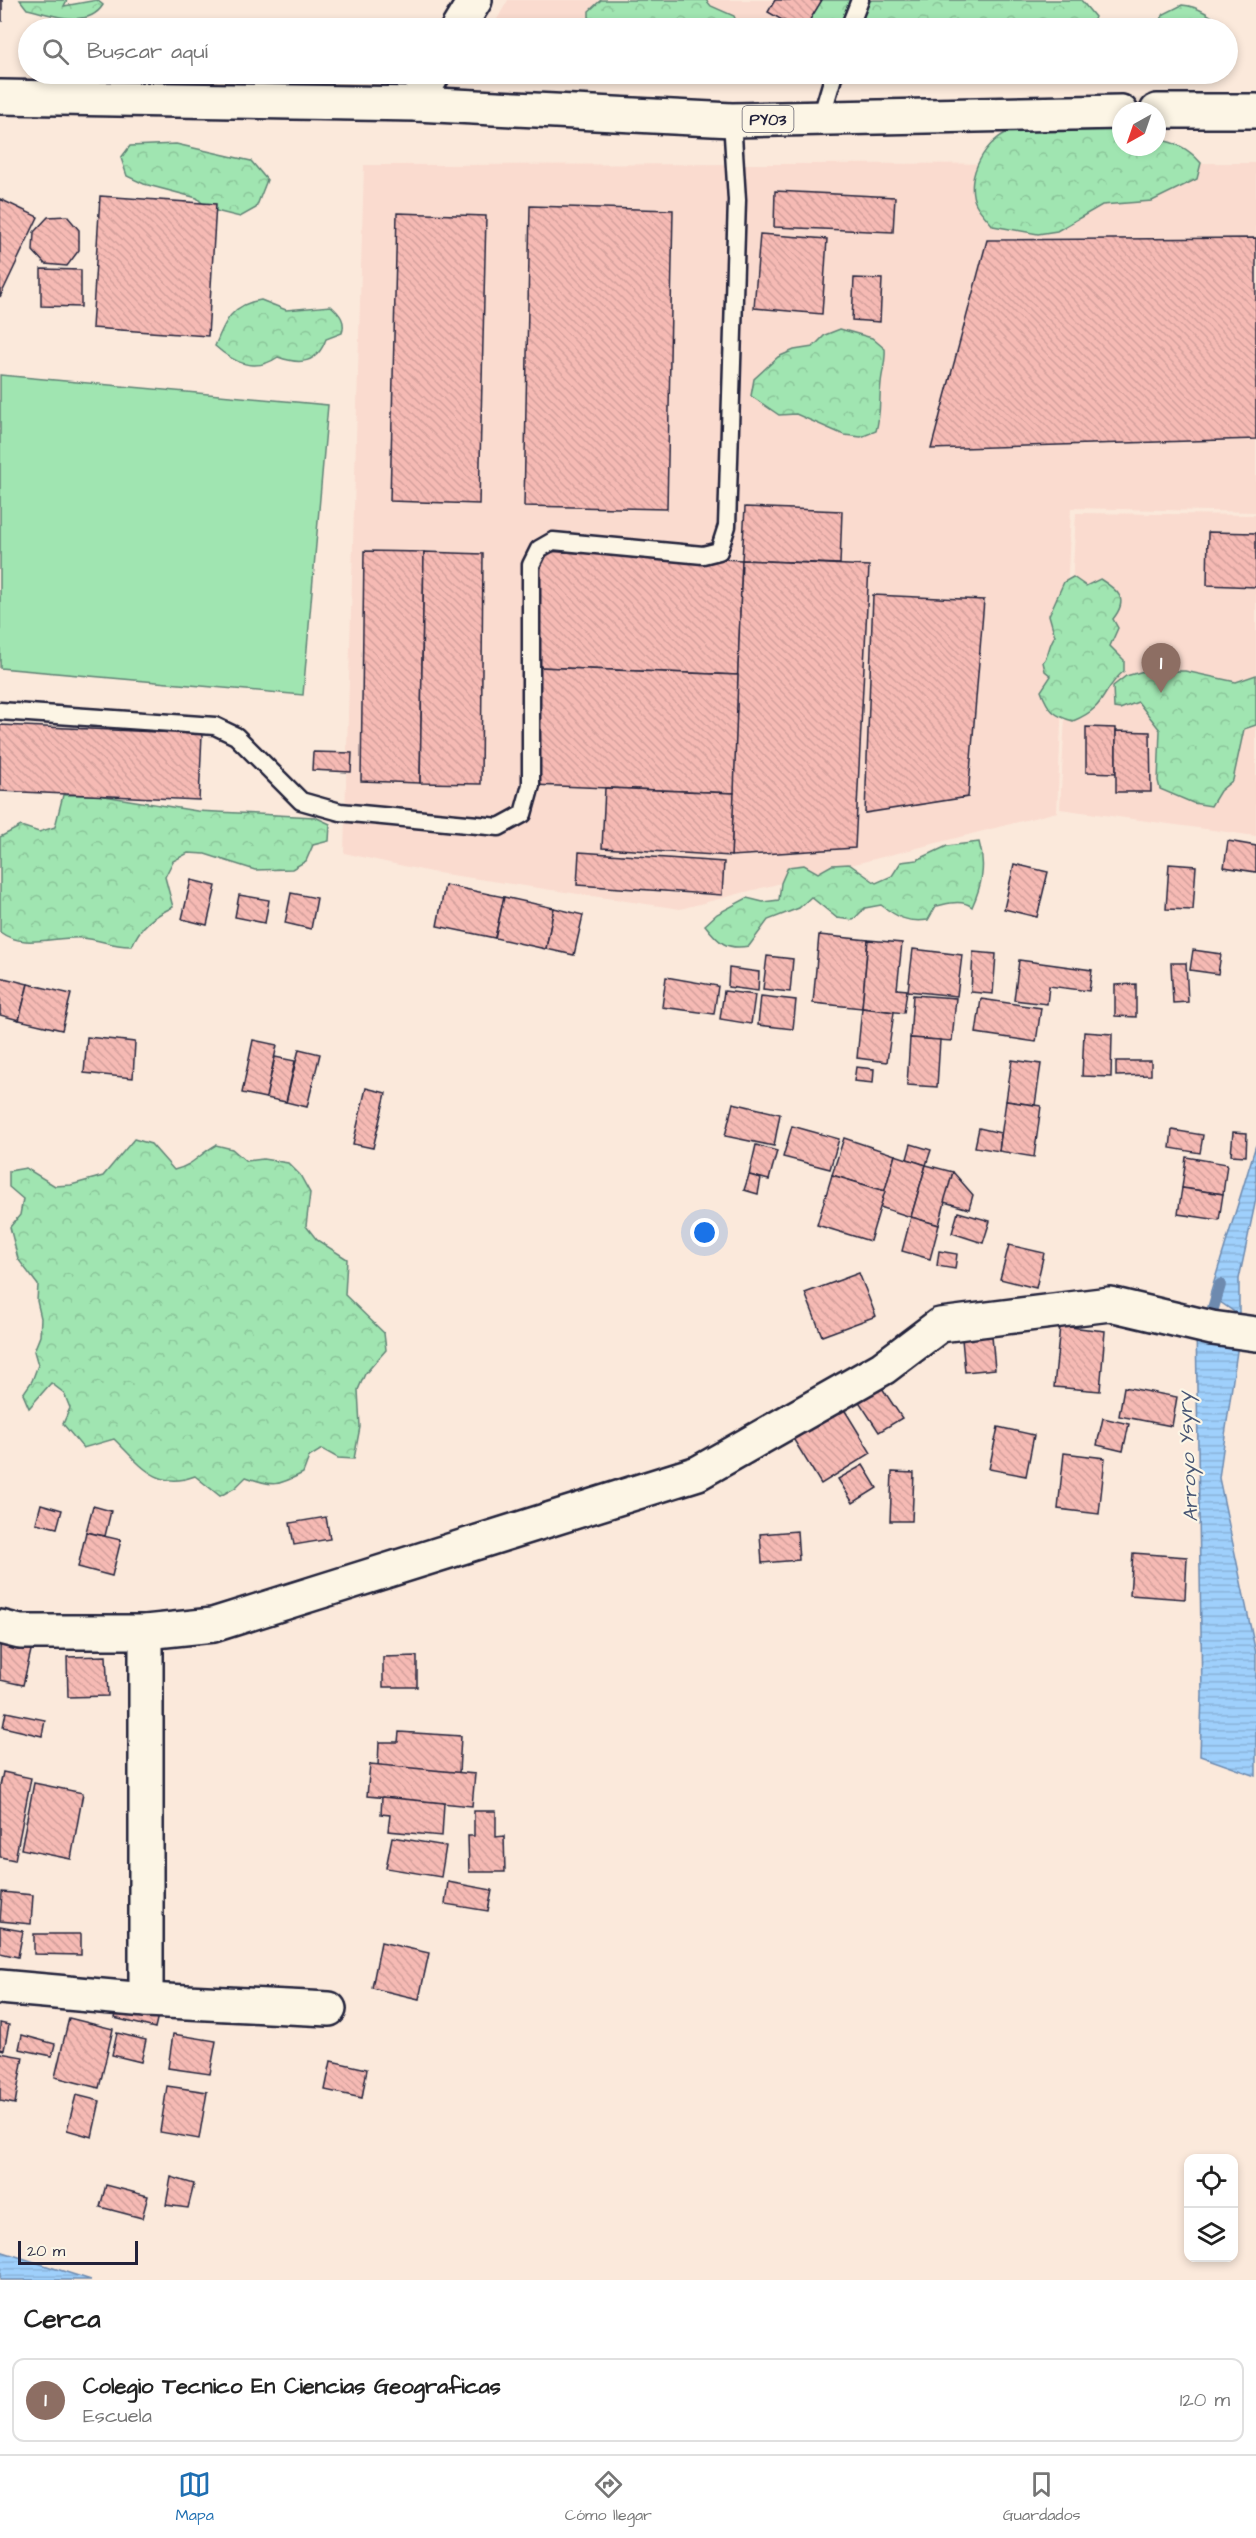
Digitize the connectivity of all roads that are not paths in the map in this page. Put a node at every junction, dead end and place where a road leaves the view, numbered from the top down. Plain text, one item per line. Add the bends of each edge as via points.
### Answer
1 (475, 0) edge
2 (860, 0) edge
3 (465, 18) edge
4 (853, 18) edge
5 (427, 84) edge
6 (831, 84) edge
7 (0, 98) edge
8 (416, 104) junction
9 (1166, 111) edge
10 (1256, 111) edge
11 (1112, 112) edge
12 (821, 118) junction
13 (732, 120) junction
14 (0, 711) edge
15 (1256, 1334) edge
16 (0, 1627) edge
17 (146, 1632) junction
18 (0, 1987) edge
19 (147, 2000) junction
20 (329, 2009) dead end

1 - 3 main road
2 - 4 lane
5 - 8 main road
6 - 12 lane
7 - 8 main road, PY03
8 - 13 main road, PY03
9 - 10 main road
11 - 12 main road, PY03
12 - 13 main road, PY03
13 - 14 lane via 737,200 724,535 719,551 703,555 554,541 539,549 531,565 531,785 523,814 499,827 340,812 301,801 236,736 215,726
15 - 17 main road via 1110,1304 940,1325 883,1368 687,1478 213,1625
16 - 17 main road via 20,1632
17 - 19 main road
18 - 19 main road
19 - 20 main road

